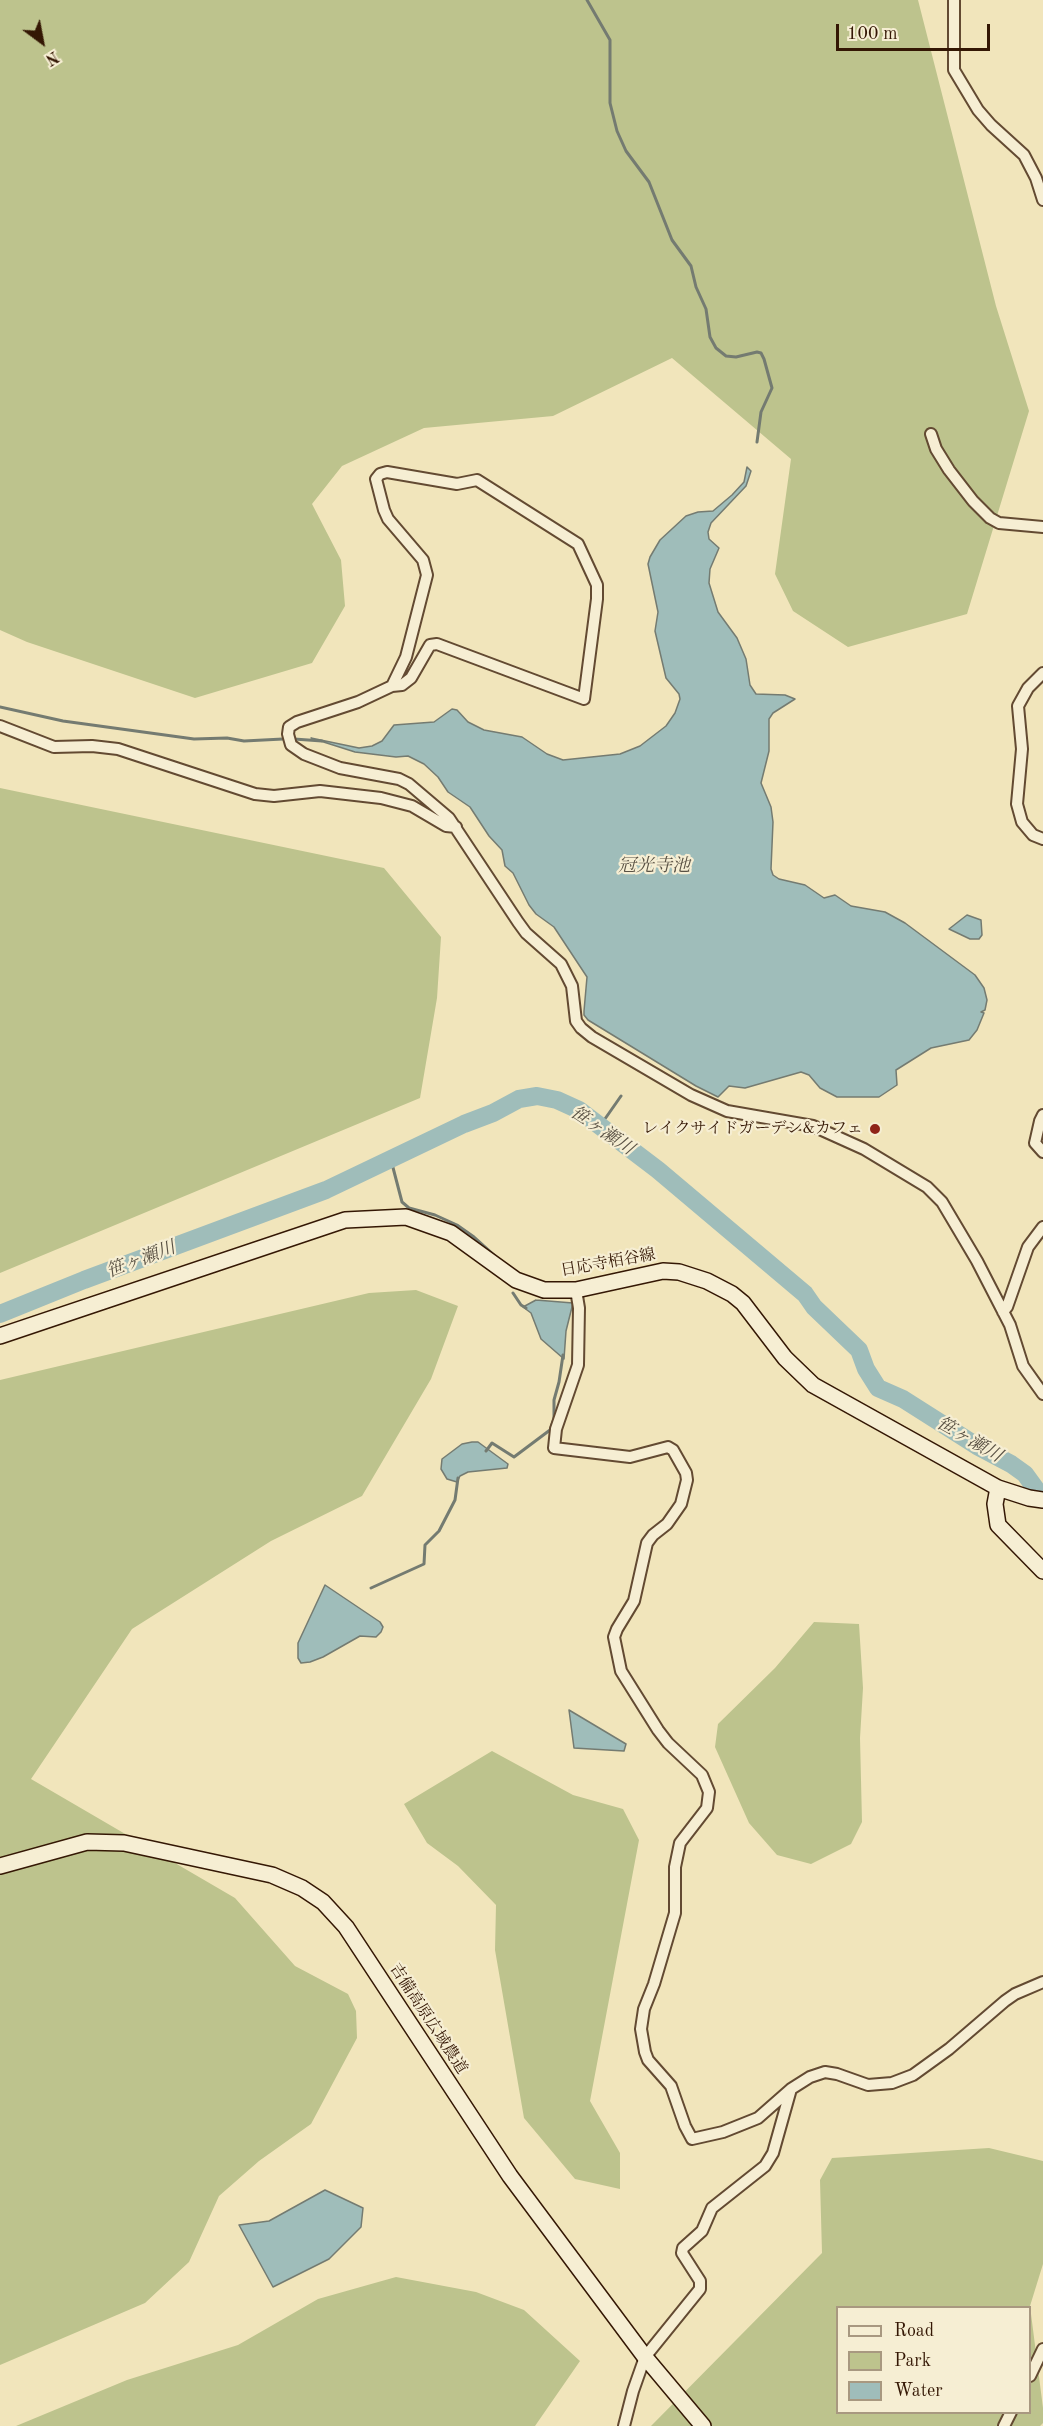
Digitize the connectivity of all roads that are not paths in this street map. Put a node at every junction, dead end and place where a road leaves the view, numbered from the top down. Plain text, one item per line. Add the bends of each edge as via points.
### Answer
1 (954, 0) edge
2 (1043, 200) edge
3 (931, 434) dead end
4 (1043, 527) edge
5 (1043, 673) edge
6 (392, 686) junction
7 (0, 726) edge
8 (456, 827) junction
9 (1043, 839) edge
10 (1043, 1115) edge
11 (1043, 1152) edge
12 (1043, 1227) edge
13 (576, 1290) junction
14 (1003, 1312) junction
15 (0, 1336) edge
16 (1043, 1394) edge
17 (998, 1488) junction
18 (1036, 1499) edge
19 (1043, 1571) edge
20 (0, 1866) edge
21 (1043, 1982) edge
22 (791, 2089) junction
23 (1043, 2349) edge
24 (645, 2357) junction
25 (1031, 2372) edge
26 (624, 2426) edge
27 (703, 2426) edge

1 - 2 street via 954,70 978,110 1024,155
3 - 4 street via 949,470 990,518 999,523
5 - 9 street via 1018,706 1022,749 1017,804 1022,822 1033,835
6 - 6 street via 406,657 427,575 423,560 388,519 376,479 380,474 457,484 477,480 578,544 597,585 584,699 436,645 426,650 411,678
6 - 8 street via 297,722 289,727 291,745 340,768 399,779 422,794
7 - 8 street via 54,747 118,749 255,794 274,796 320,790 381,798 412,806 446,826
8 - 14 street via 526,933 561,964 572,986 574,1013 581,1028 691,1095 727,1111 813,1126 905,1172 942,1202
10 - 11 street via 1035,1143
12 - 14 street via 1028,1247
13 - 15 main road, 日応寺栢谷線 via 544,1290 516,1280 451,1233 429,1224 406,1217 376,1217 345,1220
13 - 17 main road, 日応寺栢谷線 via 663,1271 708,1281 743,1303 785,1358 813,1384
13 - 22 street via 578,1365 556,1429 554,1448 630,1456 668,1447 687,1480 681,1504 647,1543 634,1600 614,1637 621,1671 658,1730 702,1775 709,1792 707,1808 680,1844 675,1867 675,1913 644,2009 641,2029 645,2052 671,2086 692,2139 758,2118
14 - 16 street via 1023,1366
17 - 18 main road, 日応寺栢谷線
17 - 19 main road via 994,1504 998,1525
20 - 24 main road, 吉備高原広域農道 via 87,1842 124,1843 272,1875 323,1902 346,1927 510,2176
21 - 22 street via 1005,2001 913,2075 892,2083 868,2085 825,2072
22 - 24 street via 773,2153 765,2166 712,2208 702,2232 683,2248 682,2253 700,2281 700,2289
23 - 25 street
24 - 26 street
24 - 27 main road, 吉備高原広域農道

